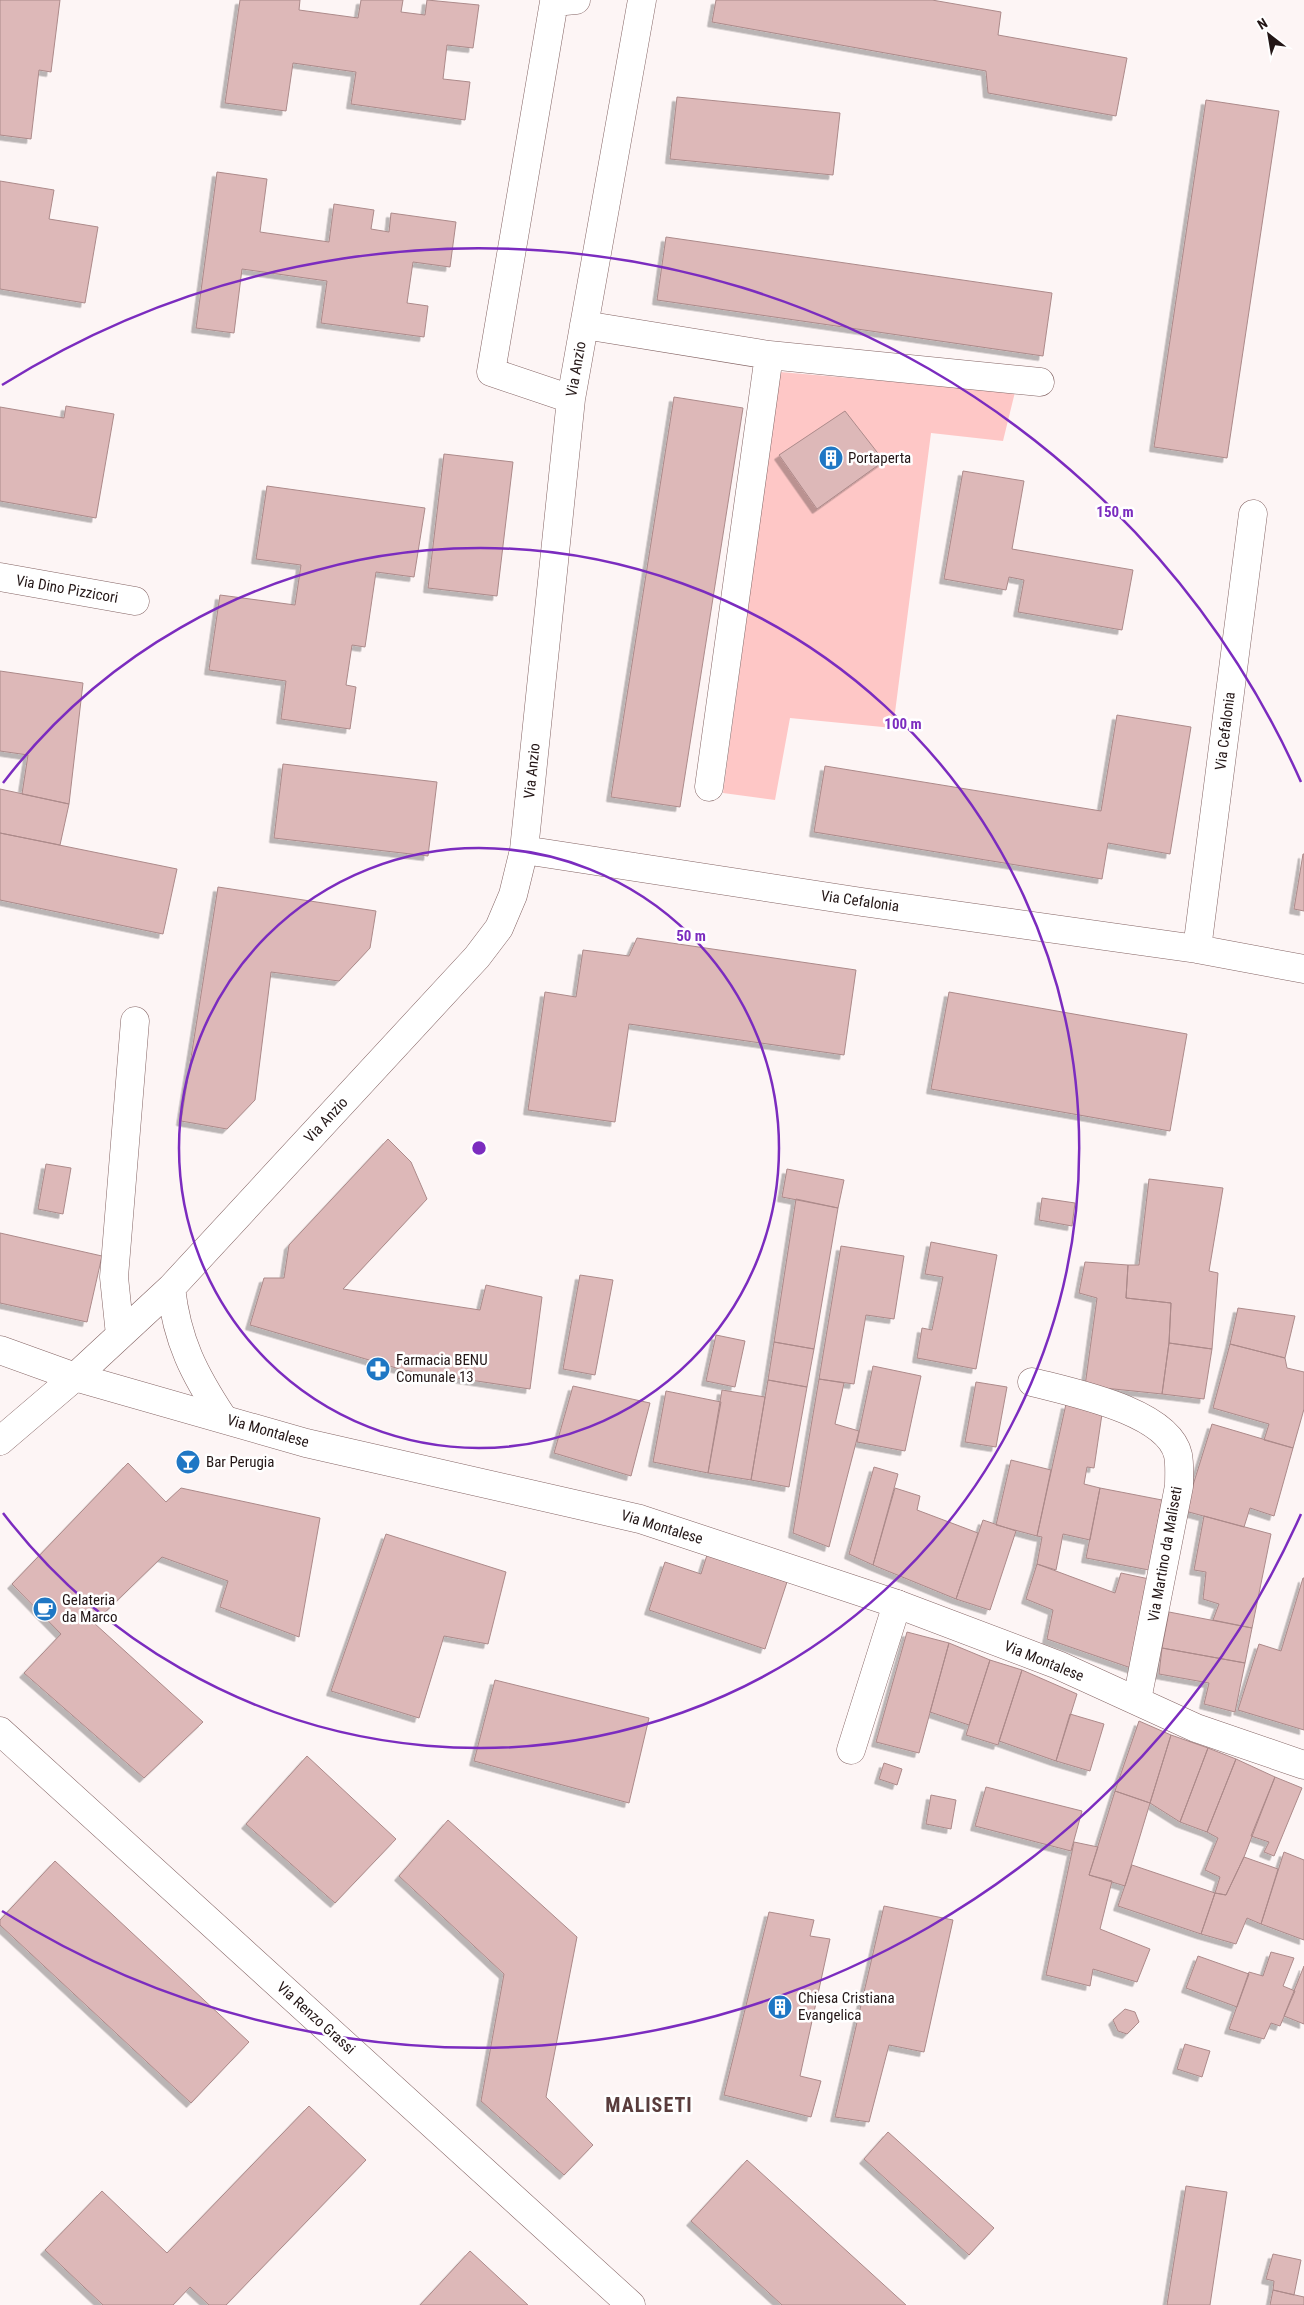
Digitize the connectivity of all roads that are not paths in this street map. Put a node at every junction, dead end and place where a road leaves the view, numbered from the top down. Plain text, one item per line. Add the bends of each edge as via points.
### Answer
1 (576, 0) edge
2 (642, 0) edge
3 (584, 325) junction
4 (769, 355) junction
5 (1040, 382) dead end
6 (571, 398) junction
7 (1253, 514) dead end
8 (0, 577) edge
9 (135, 601) dead end
10 (710, 788) dead end
11 (524, 850) junction
12 (1197, 949) junction
13 (1304, 969) edge
14 (135, 1021) dead end
15 (171, 1288) junction
16 (120, 1336) junction
17 (0, 1350) edge
18 (75, 1377) junction
19 (1032, 1382) dead end
20 (223, 1418) junction
21 (0, 1440) edge
22 (897, 1604) junction
23 (1137, 1700) junction
24 (0, 1731) edge
25 (850, 1750) dead end
26 (1304, 1765) edge
27 (631, 2305) edge

1 - 6 street via 554,2 491,372
2 - 3 street, Via Anzio
3 - 4 street
3 - 6 street, Via Anzio
4 - 5 street
4 - 10 street
6 - 11 street, Via Anzio
7 - 12 street, Via Cefalonia
8 - 9 street, Via Dino Pizzicori
11 - 12 street, Via Cefalonia
11 - 15 street, Via Anzio via 513,895 499,928 477,957
12 - 13 street, Via Cefalonia
14 - 16 street via 114,1277
15 - 16 street, Via Anzio
15 - 20 street via 177,1324 190,1362
16 - 18 street, Via Anzio
17 - 18 street, Via Montalese
18 - 20 street, Via Montalese
18 - 21 street, Via Anzio
19 - 23 street, Via Martino da Maliseti via 1105,1401 1148,1420 1165,1434 1178,1454 1179,1486
20 - 22 street, Via Montalese via 306,1443 640,1518
22 - 23 street, Via Montalese via 1058,1665
22 - 25 street
23 - 26 street, Via Montalese via 1196,1728
24 - 27 street, Via Renzo Grassi

